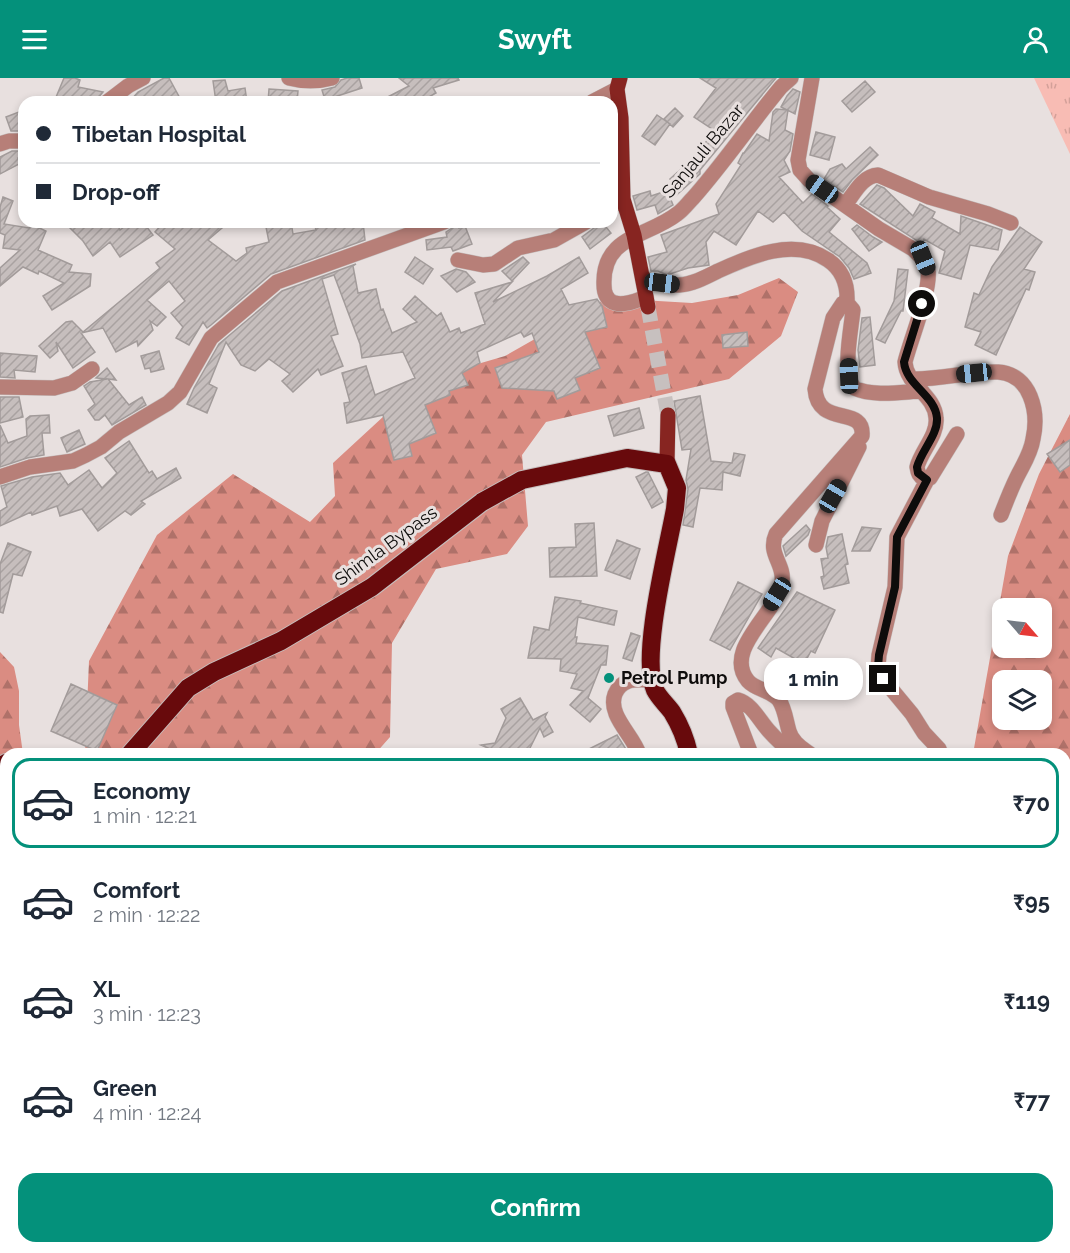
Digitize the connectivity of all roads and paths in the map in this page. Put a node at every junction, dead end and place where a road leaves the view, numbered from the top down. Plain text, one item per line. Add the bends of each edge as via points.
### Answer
1 (143, 78) edge
2 (289, 78) edge
3 (332, 78) edge
4 (791, 78) edge
5 (812, 78) edge
6 (618, 83) edge
7 (115, 96) edge
8 (600, 96) edge
9 (18, 141) edge
10 (0, 144) edge
11 (618, 202) edge
12 (845, 206) junction
13 (1011, 223) dead end
14 (427, 228) edge
15 (575, 228) edge
16 (634, 235) junction
17 (458, 260) dead end
18 (643, 279) junction
19 (647, 302) joint
20 (848, 303) junction
21 (92, 369) dead end
22 (911, 379) junction
23 (0, 387) edge
24 (922, 391) junction
25 (668, 415) tunnel mouth
26 (957, 434) dead end
27 (862, 436) junction
28 (667, 464) junction
29 (0, 477) edge
30 (927, 480) junction
31 (1001, 515) dead end
32 (816, 545) dead end
33 (652, 680) junction
34 (135, 748) edge
35 (636, 748) edge
36 (688, 748) edge
37 (749, 748) edge
38 (788, 748) edge
39 (804, 748) edge
40 (937, 748) edge

1 - 7 street
2 - 3 street via 318,82
4 - 16 street, Sanjauli Bazar via 694,197 676,215
5 - 12 street via 798,160 800,170
6 - 8 street
6 - 11 main road
9 - 10 street
11 - 16 main road
12 - 13 street via 863,181 878,175 929,197
12 - 22 street via 912,249 923,258 928,271 904,362
14 - 29 street via 277,282 211,338 185,385 168,403 73,461 30,467
15 - 17 street via 554,240 518,248 494,264
16 - 18 main road
16 - 19 street, Sanjauli Bazar via 615,250 608,263 604,291 616,304
18 - 19 main road
18 - 20 street via 679,285 765,253 806,250 834,264 848,289
20 - 24 street via 852,310 849,376 854,388 862,392
20 - 27 street via 843,303 833,318 815,389 816,401 828,412 860,423
21 - 23 street via 72,383 54,388
22 - 24 street
22 - 31 street via 999,372 1011,374 1026,386 1031,399 1034,439
24 - 30 street via 937,419 917,467
25 - 28 main road
26 - 30 street
27 - 32 street via 822,522
27 - 39 street via 776,534 773,550 782,582 742,654 748,681 779,700 792,737
28 - 33 highway via 677,488 652,639
28 - 34 highway, Shimla Bypass via 627,458 557,471 512,485 482,502 372,588 281,641 188,688
30 - 40 street via 897,537 895,587 878,667
33 - 35 street via 624,682 613,700 614,710
33 - 36 highway
37 - 38 street via 733,707 738,700 745,702

